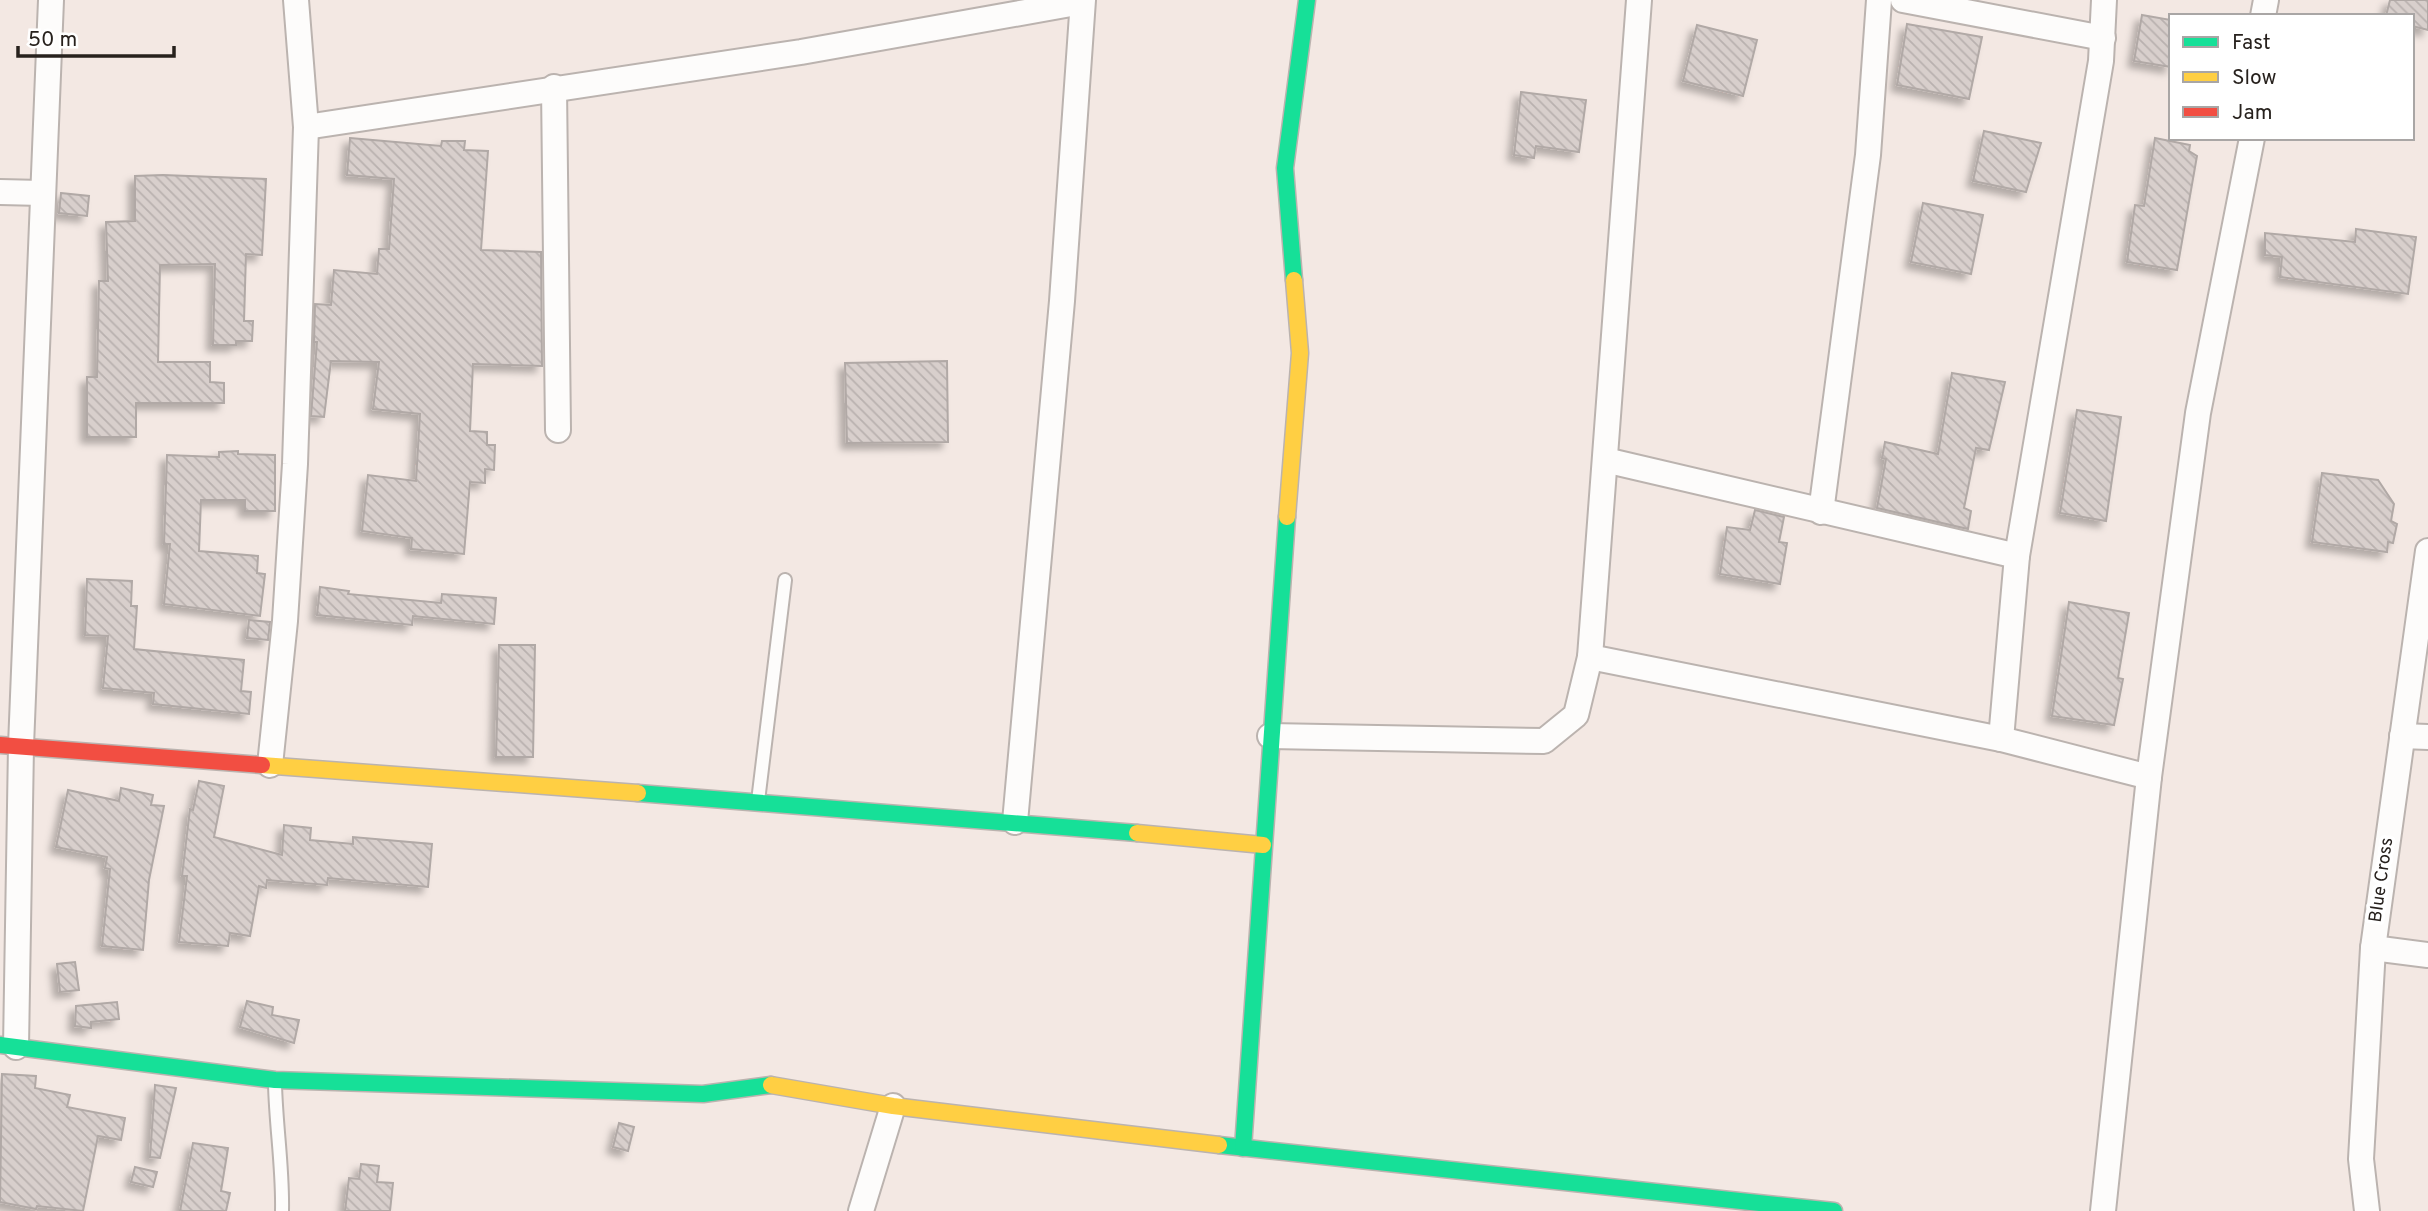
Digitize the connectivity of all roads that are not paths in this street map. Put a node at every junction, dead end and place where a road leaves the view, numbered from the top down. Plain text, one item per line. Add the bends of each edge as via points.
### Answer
1 (51, 0) edge
2 (296, 0) edge
3 (1307, 0) edge
4 (1639, 0) edge
5 (1878, 0) edge
6 (1903, 0) edge
7 (2104, 0) edge
8 (1083, 1) edge
9 (2103, 38) junction
10 (554, 87) junction
11 (306, 127) junction
12 (2252, 140) edge
13 (0, 192) edge
14 (42, 193) junction
15 (558, 429) dead end
16 (1605, 460) junction
17 (1821, 512) junction
18 (2428, 551) edge
19 (2017, 556) junction
20 (785, 580) dead end
21 (1590, 657) junction
22 (1270, 736) junction
23 (2402, 736) junction
24 (2428, 737) edge
25 (2001, 739) junction
26 (11, 745) edge
27 (270, 765) junction
28 (2148, 776) junction
29 (758, 804) junction
30 (1015, 822) junction
31 (1263, 845) junction
32 (2373, 948) junction
33 (2428, 955) edge
34 (8, 1046) edge
35 (275, 1080) junction
36 (893, 1105) junction
37 (1243, 1148) junction
38 (282, 1211) edge
39 (861, 1211) edge
40 (1834, 1211) edge
41 (2103, 1211) edge
42 (2367, 1211) edge

1 - 14 street
2 - 11 street
3 - 22 street via 1284,168 1300,353
4 - 16 street
5 - 17 street via 1868,155
6 - 9 street
7 - 9 street
8 - 10 street via 801,52
8 - 30 street via 1062,301
9 - 19 street
10 - 11 street
10 - 15 street
11 - 27 street via 295,464
12 - 28 street via 2198,413
13 - 14 street
14 - 26 street
16 - 17 street
16 - 21 street
17 - 19 street
18 - 23 street, Blue Cross
19 - 25 street
20 - 29 lane
21 - 22 street via 1576,715 1544,741
21 - 25 street
22 - 31 street
23 - 24 street
23 - 32 street, Blue Cross
25 - 28 street
26 - 27 street
26 - 34 street
27 - 29 street
28 - 41 street
29 - 30 street
30 - 31 street
31 - 37 street
32 - 33 street
32 - 42 street, Blue Cross via 2361,1159
34 - 35 street
35 - 36 street via 704,1094 766,1084
35 - 38 lane
36 - 37 street
36 - 39 street
37 - 40 street

